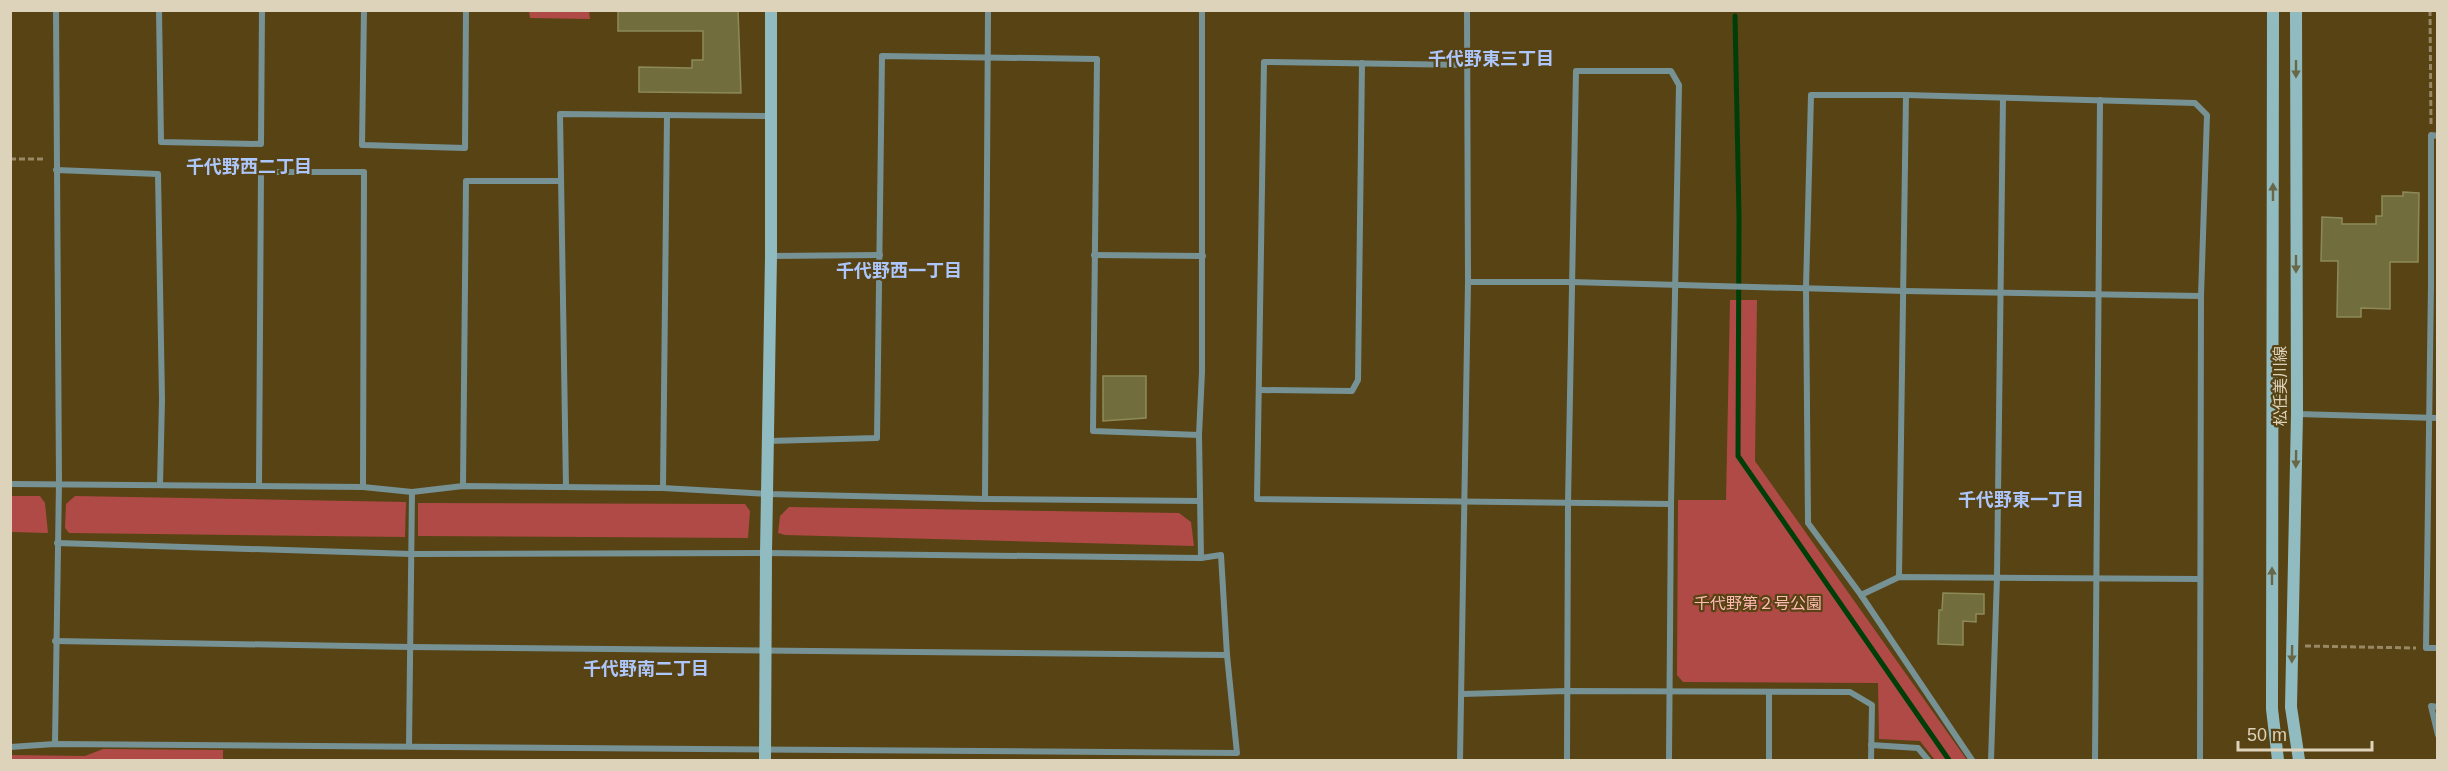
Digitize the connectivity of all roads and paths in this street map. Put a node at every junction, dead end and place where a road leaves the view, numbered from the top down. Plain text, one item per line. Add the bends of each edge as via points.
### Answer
1 (56, 10) edge
2 (159, 10) edge
3 (262, 10) edge
4 (364, 10) edge
5 (466, 10) edge
6 (771, 10) edge
7 (988, 10) edge
8 (1202, 10) edge
9 (1467, 10) edge
10 (2273, 10) edge
11 (2296, 10) edge
12 (2430, 10) edge
13 (988, 57) junction
14 (1362, 63) junction
15 (1468, 65) junction
16 (1906, 95) junction
17 (2003, 98) junction
18 (2100, 100) junction
19 (667, 115) junction
20 (771, 116) junction
21 (2434, 136) edge
22 (10, 159) edge
23 (56, 159) junction
24 (56, 171) junction
25 (561, 182) junction
26 (880, 255) junction
27 (1094, 255) junction
28 (771, 256) junction
29 (1203, 256) junction
30 (1468, 282) junction
31 (1571, 282) junction
32 (1676, 284) junction
33 (1806, 288) junction
34 (1905, 291) junction
35 (2000, 293) junction
36 (2100, 293) junction
37 (2201, 296) junction
38 (1259, 390) junction
39 (2297, 414) junction
40 (2434, 418) edge
41 (1199, 435) junction
42 (769, 441) junction
43 (59, 483) junction
44 (10, 484) edge
45 (160, 485) junction
46 (259, 485) junction
47 (463, 486) junction
48 (363, 487) junction
49 (566, 487) junction
50 (663, 488) junction
51 (412, 492) junction
52 (767, 494) junction
53 (985, 500) junction
54 (1200, 501) junction
55 (1464, 501) junction
56 (1568, 503) junction
57 (1671, 504) junction
58 (57, 543) junction
59 (766, 553) junction
60 (411, 554) junction
61 (1201, 558) junction
62 (1899, 577) junction
63 (1997, 577) junction
64 (2098, 577) junction
65 (2200, 579) junction
66 (1861, 595) junction
67 (55, 641) junction
68 (2292, 646) junction
69 (410, 647) junction
70 (2426, 648) junction
71 (2438, 648) edge
72 (766, 652) junction
73 (1227, 655) junction
74 (1567, 691) junction
75 (1670, 692) junction
76 (1769, 692) junction
77 (1462, 694) junction
78 (2438, 706) edge
79 (2438, 735) edge
80 (55, 744) junction
81 (1871, 745) junction
82 (409, 746) junction
83 (10, 747) edge
84 (765, 755) edge
85 (1460, 760) edge
86 (1567, 760) edge
87 (1669, 760) edge
88 (1769, 760) edge
89 (1871, 760) edge
90 (1928, 760) edge
91 (1972, 760) edge
92 (1991, 760) edge
93 (2095, 760) edge
94 (2200, 760) edge
95 (2278, 760) edge
96 (2299, 760) edge

1 - 23 street
2 - 3 street via 160,142 261,144
4 - 5 street via 362,145 465,148
6 - 20 main road
7 - 13 street
8 - 29 street
9 - 15 street
95 -> 10 main road, 松任美川線 via 2272,709
11 -> 39 main road, 松任美川線
12 - 21 path
13 - 26 street via 882,56
13 - 27 street via 1097,58
13 - 53 street
14 - 15 street
14 - 38 street via 1358,380 1352,391
14 - 38 street via 1264,62
15 - 30 street
16 - 17 street
16 - 33 street via 1812,95
16 - 34 street
17 - 18 street
17 - 35 street
18 - 36 street
18 - 37 street via 2194,103 2207,115
19 - 20 street
19 - 25 street via 560,114
19 - 50 street
20 - 28 main road
21 - 40 street
22 - 23 path
23 - 24 street
24 - 43 street
24 - 45 street via 158,174
25 - 47 street via 465,182
25 - 49 street
26 - 28 street
26 - 42 street via 877,438
27 - 29 street
27 - 41 street via 1093,431
28 - 42 main road
29 - 41 street
30 - 31 street
30 - 55 street
31 - 32 street
31 - 32 street via 1576,71 1671,71 1679,85
31 - 56 street
32 - 33 street
32 - 57 street
33 - 34 street
33 - 66 street via 1808,523
34 - 35 street
34 - 62 street
35 - 36 street
35 - 63 street
36 - 37 street
36 - 64 street
37 - 65 street
38 - 55 street via 1257,499
39 - 40 street
39 -> 68 main road, 松任美川線
40 - 70 street
41 - 54 street
42 - 52 main road
43 - 44 street
43 - 45 street
43 - 58 street
45 - 46 street
46 - 48 street
46 - 48 street via 261,172 364,172
47 - 49 street
47 - 51 street
48 - 51 street
49 - 50 street
50 - 52 street
51 - 60 street
52 - 53 street
52 - 59 main road
53 - 54 street
54 - 61 street
55 - 56 street
55 - 77 street
56 - 57 street
56 - 74 street
57 - 75 street
58 - 60 street
58 - 67 street
59 - 60 street
59 - 61 street
59 - 72 main road
60 - 69 street
61 - 73 street via 1221,555
62 - 63 street
62 - 66 street
63 - 64 street
63 - 92 street
64 - 65 street
64 - 93 street
65 - 94 street
66 - 91 street
67 - 69 street
67 - 80 street
68 - 70 path
68 -> 96 main road, 松任美川線 via 2291,707
69 - 72 street
69 - 82 street
70 - 71 street
72 - 73 street
72 - 84 main road
73 - 84 street via 1237,753
74 - 75 street
74 - 77 street
74 - 86 street
75 - 76 street
75 - 87 street
76 - 81 street via 1850,692 1872,705
76 - 88 street
77 - 85 street
78 - 79 street via 2431,706
80 - 82 street
80 - 83 street
81 - 89 street
81 - 90 street via 1918,748
82 - 84 street

